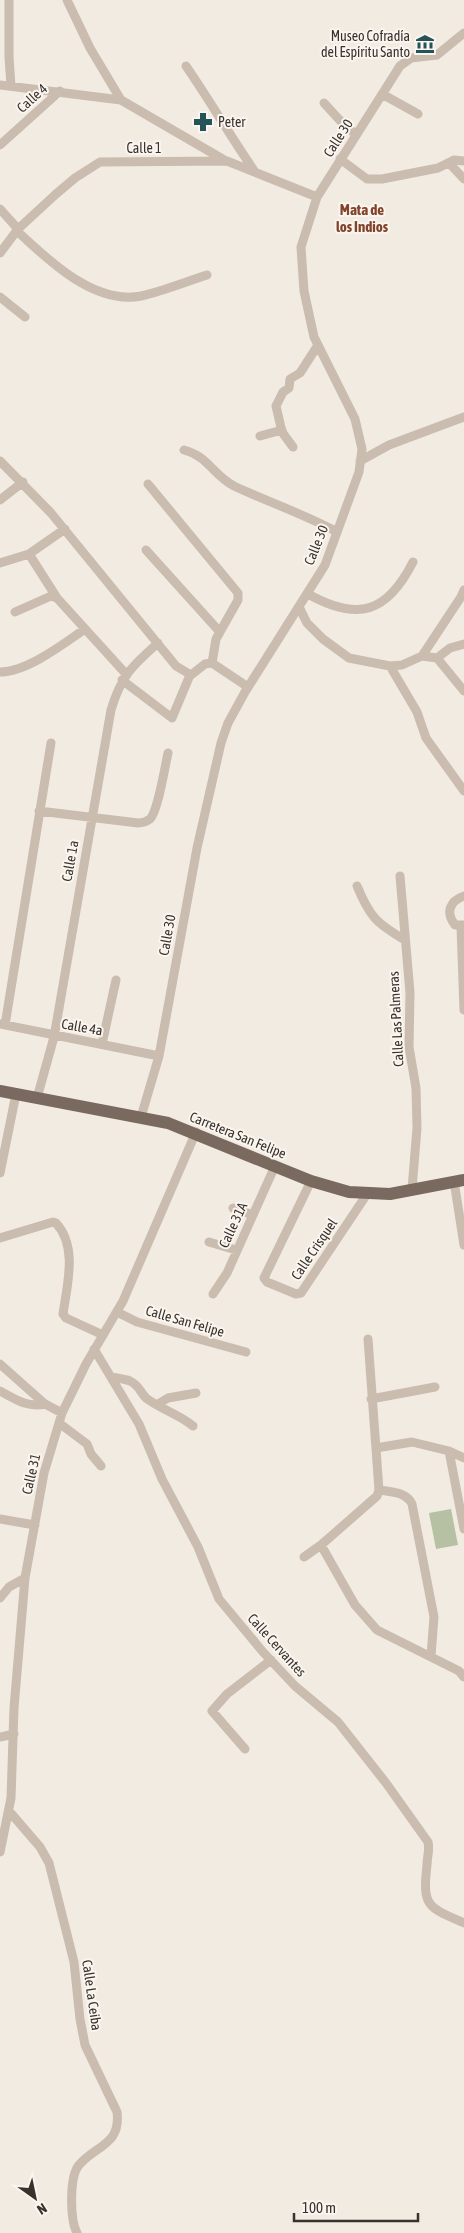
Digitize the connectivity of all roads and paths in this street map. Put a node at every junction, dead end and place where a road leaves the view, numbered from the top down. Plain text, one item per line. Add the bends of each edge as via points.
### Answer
1 (9, 0) edge
2 (67, 0) edge
3 (464, 33) edge
4 (186, 66) dead end
5 (0, 85) edge
6 (11, 86) junction
7 (60, 91) junction
8 (382, 94) junction
9 (121, 100) junction
10 (324, 103) dead end
11 (418, 114) dead end
12 (356, 134) junction
13 (0, 146) edge
14 (340, 159) junction
15 (227, 161) junction
16 (464, 161) edge
17 (448, 163) junction
18 (255, 173) junction
19 (464, 179) edge
20 (317, 198) junction
21 (0, 210) edge
22 (18, 230) junction
23 (0, 253) edge
24 (206, 275) dead end
25 (0, 297) edge
26 (24, 317) dead end
27 (318, 345) junction
28 (464, 417) edge
29 (282, 430) junction
30 (260, 436) dead end
31 (293, 447) dead end
32 (184, 450) dead end
33 (0, 461) edge
34 (360, 461) junction
35 (23, 482) junction
36 (148, 484) dead end
37 (0, 500) edge
38 (65, 529) junction
39 (337, 532) junction
40 (146, 550) dead end
41 (29, 554) junction
42 (413, 562) dead end
43 (0, 563) edge
44 (464, 590) edge
45 (308, 594) junction
46 (57, 598) junction
47 (300, 607) junction
48 (15, 612) dead end
49 (85, 628) junction
50 (219, 630) junction
51 (158, 643) junction
52 (464, 644) edge
53 (422, 656) junction
54 (437, 658) junction
55 (212, 663) junction
56 (390, 666) junction
57 (0, 672) edge
58 (190, 675) junction
59 (124, 677) junction
60 (248, 687) junction
61 (464, 691) edge
62 (52, 743) dead end
63 (168, 752) dead end
64 (464, 791) edge
65 (39, 811) junction
66 (92, 817) junction
67 (400, 876) dead end
68 (357, 886) dead end
69 (464, 896) edge
70 (463, 925) edge
71 (405, 940) junction
72 (116, 980) dead end
73 (464, 1010) edge
74 (2, 1025) edge
75 (54, 1036) junction
76 (102, 1044) junction
77 (159, 1056) junction
78 (0, 1090) edge
79 (16, 1094) junction
80 (37, 1098) junction
81 (141, 1117) junction
82 (196, 1132) junction
83 (275, 1166) junction
84 (0, 1172) edge
85 (312, 1181) junction
86 (459, 1181) edge
87 (412, 1189) junction
88 (367, 1194) junction
89 (233, 1208) dead end
90 (253, 1215) junction
91 (0, 1238) edge
92 (210, 1242) dead end
93 (464, 1245) edge
94 (236, 1250) junction
95 (213, 1294) dead end
96 (117, 1312) junction
97 (103, 1335) junction
98 (368, 1339) dead end
99 (94, 1349) junction
100 (246, 1352) dead end
101 (0, 1364) edge
102 (111, 1377) junction
103 (434, 1387) dead end
104 (0, 1391) edge
105 (196, 1393) dead end
106 (371, 1400) junction
107 (45, 1404) junction
108 (158, 1404) junction
109 (62, 1413) junction
110 (59, 1423) junction
111 (193, 1426) dead end
112 (376, 1448) junction
113 (449, 1451) junction
114 (464, 1458) edge
115 (101, 1466) dead end
116 (379, 1490) junction
117 (0, 1519) edge
118 (35, 1525) junction
119 (464, 1529) edge
120 (321, 1545) junction
121 (304, 1557) dead end
122 (25, 1578) junction
123 (0, 1598) edge
124 (430, 1656) junction
125 (271, 1660) junction
126 (464, 1677) edge
127 (14, 1734) junction
128 (0, 1737) edge
129 (245, 1749) dead end
130 (9, 1811) junction
131 (0, 1852) edge
132 (464, 1923) edge
133 (77, 2233) edge

1 - 6 street
2 - 9 street via 90,48
3 - 8 street, Calle 30 via 436,55 406,61
4 - 18 street
5 - 6 street
6 - 7 street
7 - 9 street
7 - 13 street, Calle 4
8 - 11 street
8 - 12 street, Calle 30
9 - 15 street
10 - 12 street
12 - 14 street, Calle 30
14 - 17 street via 367,179 424,171
14 - 20 street, Calle 30
15 - 18 street, Calle 1
15 - 22 street, Calle 1 via 100,162 75,178
16 - 17 street
17 - 19 street
18 - 20 street, Calle 1
20 - 27 street, Calle 30 via 301,255 304,291
21 - 22 street
22 - 23 street, Calle 1
22 - 24 street via 57,267 107,295 141,296
25 - 26 street
27 - 29 street via 300,373 290,379 289,388 283,392 276,406
27 - 34 street, Calle 30 via 355,419 362,449
28 - 34 street via 389,445
29 - 30 street
29 - 31 street
32 - 39 street via 205,459 233,485 308,516
33 - 35 street
34 - 39 street, Calle 30
35 - 37 street
35 - 38 street
36 - 50 street via 238,593 238,600
38 - 41 street
38 - 51 street
39 - 45 street, Calle 30 via 325,565
40 - 50 street
41 - 43 street
41 - 46 street
42 - 45 street via 398,587 369,608 336,607
44 - 53 street
45 - 47 street, Calle 30
46 - 48 street via 51,596
46 - 49 street
47 - 56 street via 307,623 323,640 349,658
47 - 60 street, Calle 30
49 - 57 street via 46,655 12,671
49 - 59 street
50 - 55 street
51 - 58 street via 176,666
51 - 59 street, Calle 1a
52 - 54 street via 450,648
53 - 54 street
53 - 56 street via 402,665
54 - 61 street
55 - 58 street
55 - 60 street
56 - 64 street via 417,712 426,738
58 - 59 street via 172,718
59 - 66 street, Calle 1a via 111,710
60 - 77 street, Calle 30 via 228,723 214,767
62 - 65 street
63 - 66 street via 151,818 138,824
65 - 66 street
65 - 74 street
66 - 75 street, Calle 1a
67 - 71 street, Calle Las Palmeras
68 - 71 street via 370,914 384,928
69 - 70 street via 450,904 449,910 455,925
70 - 73 street
71 - 87 street, Calle Las Palmeras via 410,993 409,1047 416,1088 417,1128
72 - 76 street
74 - 75 street, Calle 4a
75 - 76 street, Calle 4a
75 - 80 street, Calle 1a
76 - 77 street, Calle 4a
77 - 81 street, Calle 30
78 - 79 main road, Carretera San Felipe
79 - 80 main road, Carretera San Felipe
79 - 84 street
80 - 81 main road, Carretera San Felipe
81 - 82 main road, Carretera San Felipe
82 - 83 main road, Carretera San Felipe
82 - 96 street, Calle 31
83 - 85 main road, Carretera San Felipe
83 - 90 street, Calle 31A
85 - 88 main road, Carretera San Felipe
85 - 88 street, Calle Crisquel via 264,1278 296,1294 301,1293
86 - 87 main road, Carretera San Felipe
86 - 93 street
87 - 88 main road, Carretera San Felipe via 390,1194
89 - 90 street
90 - 94 street, Calle 31A
91 - 97 street via 56,1223 66,1241 70,1264 63,1314
92 - 94 street
94 - 95 street, Calle 31A via 227,1273
96 - 97 street, Calle 31
96 - 100 street, Calle San Felipe via 137,1322
97 - 99 street, Calle 31
98 - 106 street
99 - 102 street, Calle Cervantes
99 - 109 street, Calle 31
101 - 107 street
102 - 108 street via 129,1380
102 - 125 street, Calle Cervantes via 139,1424 162,1479 198,1547 219,1599
103 - 106 street
104 - 107 street via 28,1405
105 - 108 street via 168,1398
106 - 112 street
107 - 109 street
108 - 111 street
109 - 110 street, Calle 31
110 - 115 street via 87,1444
110 - 118 street, Calle 31 via 44,1474
112 - 113 street via 412,1442
112 - 116 street
113 - 114 street
113 - 119 street
116 - 120 street via 377,1496
116 - 124 street via 402,1494 409,1497 412,1504 434,1617
117 - 118 street
118 - 122 street, Calle 31
120 - 121 street
120 - 124 street via 355,1605 377,1630
122 - 123 street via 9,1587
122 - 127 street, Calle 31
124 - 126 street
125 - 129 street via 227,1694 212,1712
125 - 132 street, Calle Cervantes via 295,1686 338,1722 386,1784 428,1842 426,1899 434,1910
127 - 128 street
127 - 130 street, Calle 31
130 - 131 street, Calle 31
130 - 133 street, Calle La Ceiba via 40,1847 49,1863 74,1962 85,2044 118,2112 119,2122 113,2136 79,2165 74,2175 73,2222

